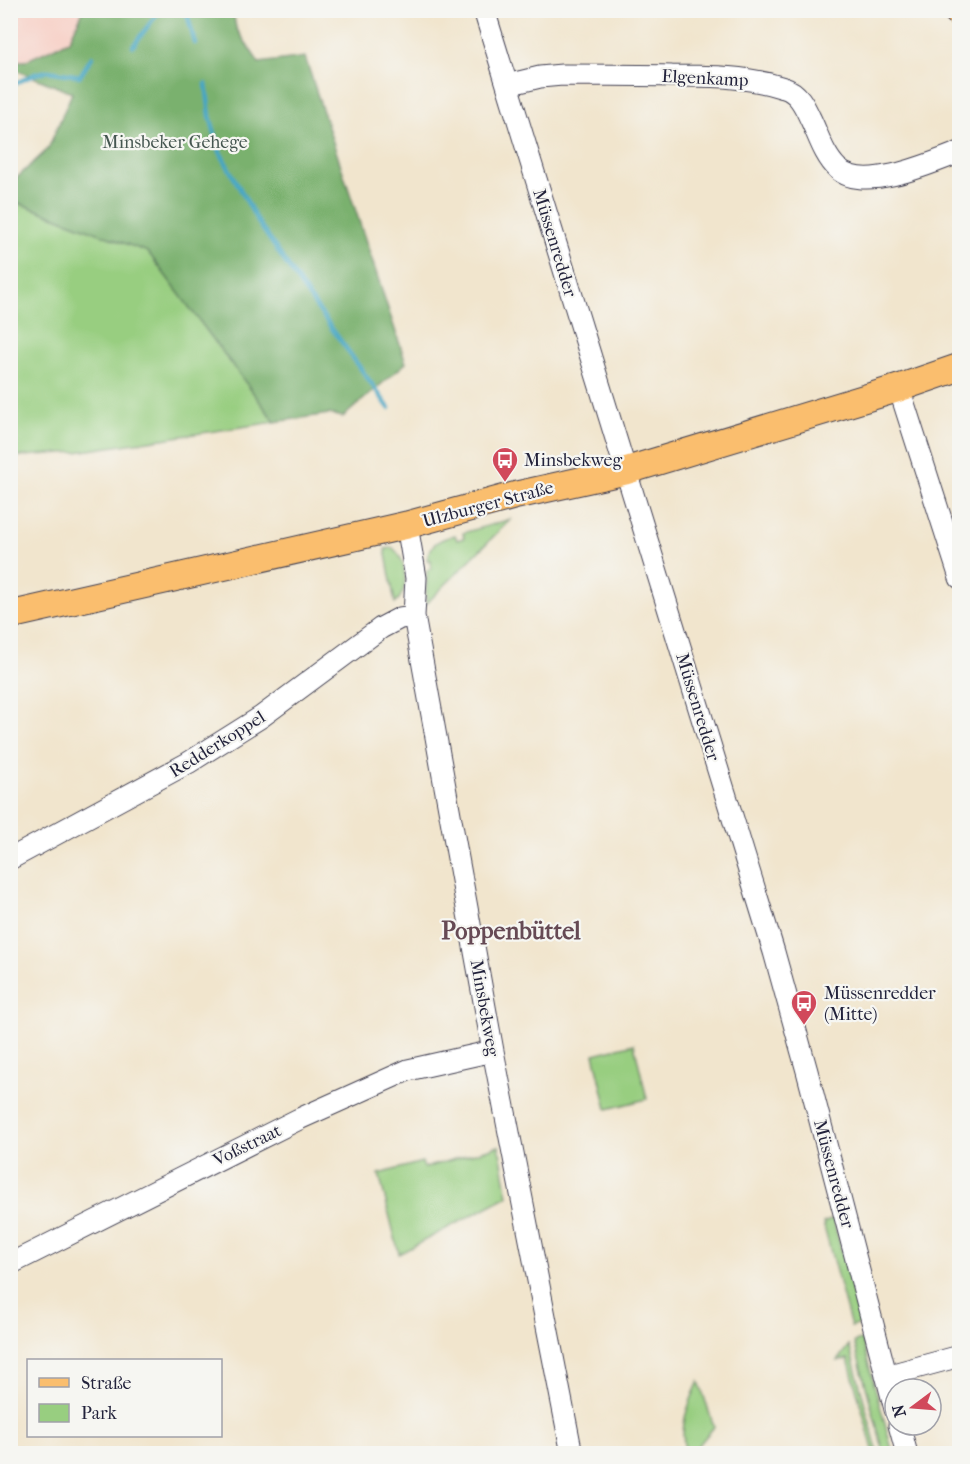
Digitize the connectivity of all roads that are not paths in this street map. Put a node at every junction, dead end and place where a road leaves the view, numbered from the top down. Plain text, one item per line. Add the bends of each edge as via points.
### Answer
1 (484, 10) edge
2 (956, 10) edge
3 (960, 14) edge
4 (507, 85) junction
5 (960, 152) edge
6 (960, 368) edge
7 (898, 388) junction
8 (625, 471) junction
9 (407, 525) junction
10 (960, 578) edge
11 (10, 615) edge
12 (414, 616) junction
13 (10, 859) edge
14 (493, 1051) junction
15 (10, 1264) edge
16 (960, 1356) edge
17 (886, 1376) joint
18 (902, 1437) edge
19 (572, 1454) edge
20 (907, 1454) edge

1 - 4 street, Müssenredder
2 - 3 main road
4 - 5 street, Elgenkamp via 562,75 747,79 792,91 839,171 853,177 891,175
4 - 8 street, Müssenredder
6 - 7 main road, Ulzburger Straße
7 - 8 main road, Ulzburger Straße
7 - 10 street
8 - 9 main road, Ulzburger Straße
8 - 17 street, Müssenredder via 774,952
9 - 11 main road, Ulzburger Straße
9 - 12 street, Minsbekweg via 416,578
12 - 13 street, Redderkoppel via 381,628 261,717 189,763
12 - 14 street, Minsbekweg
14 - 15 street, Voßstraat via 398,1074 299,1119
14 - 19 street, Minsbekweg
16 - 17 street
18 - 20 street

